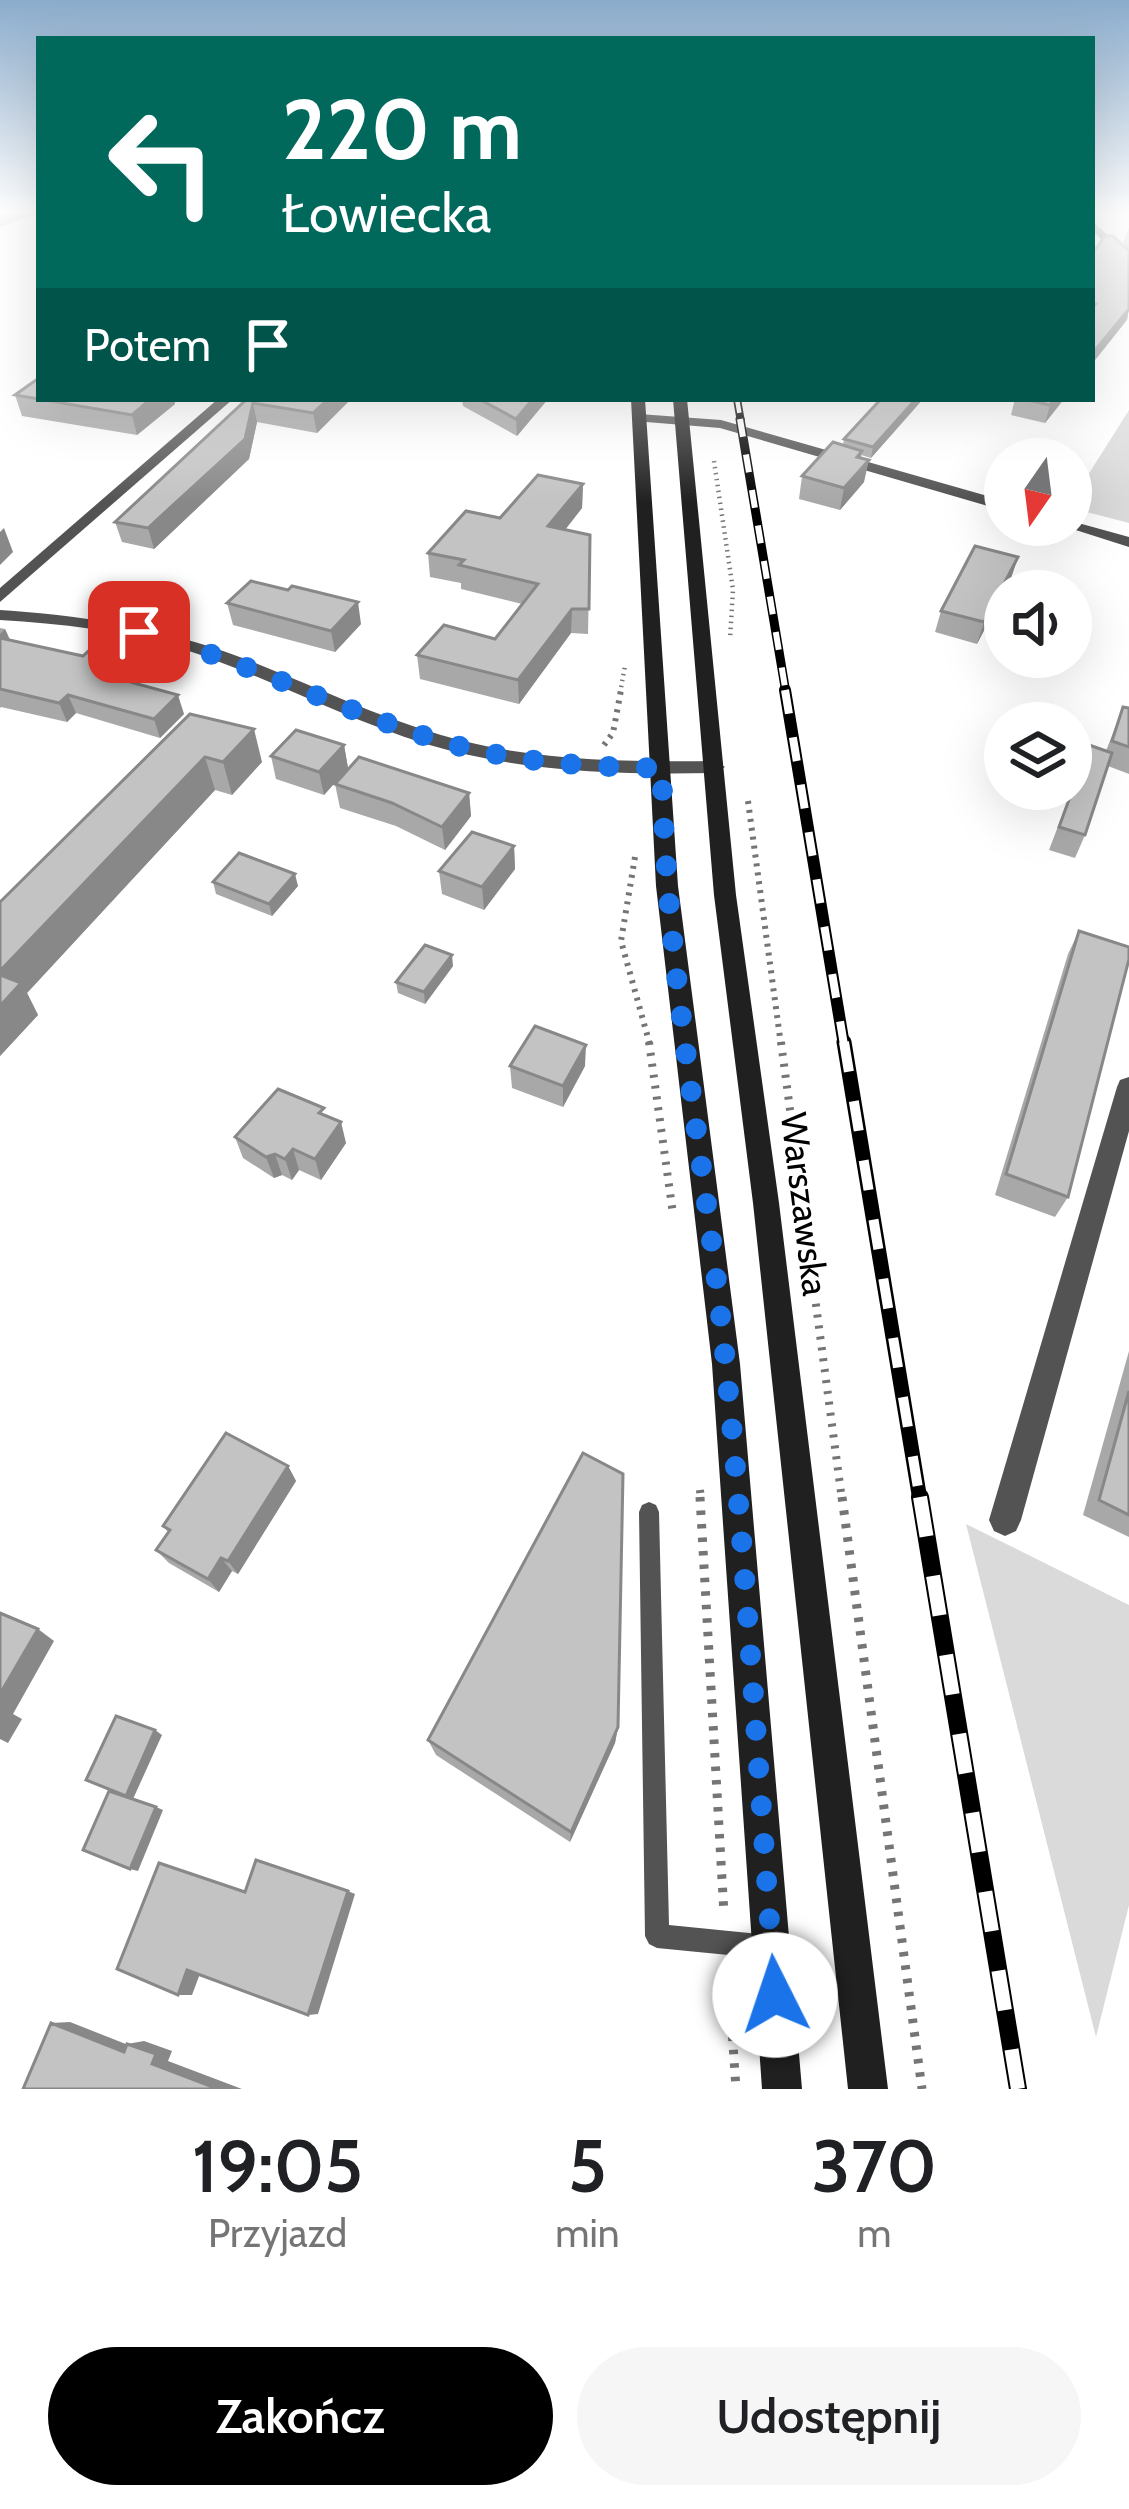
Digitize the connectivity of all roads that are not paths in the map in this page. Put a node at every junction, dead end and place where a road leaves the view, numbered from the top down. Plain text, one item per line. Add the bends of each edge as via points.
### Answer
1 (223, 402) edge
2 (638, 402) edge
3 (681, 409) edge
4 (638, 418) junction
5 (984, 500) edge
6 (1092, 532) edge
7 (1129, 542) edge
8 (0, 597) edge
9 (0, 615) edge
10 (715, 767) junction
11 (662, 768) junction
12 (1129, 1087) edge
13 (649, 1512) dead end
14 (1005, 1520) dead end
15 (771, 1947) junction
16 (782, 2089) edge
17 (868, 2089) edge

1 - 8 street
2 - 4 main road
3 - 4 street
3 - 5 street
3 - 10 main road, Warszawska
4 - 11 main road
6 - 7 street
9 - 11 street via 95,621 184,643 432,739 492,754
10 - 11 street
10 - 17 main road, Warszawska
11 - 15 main road via 678,997 726,1364
12 - 14 street
13 - 15 lane via 657,1936
15 - 16 main road

